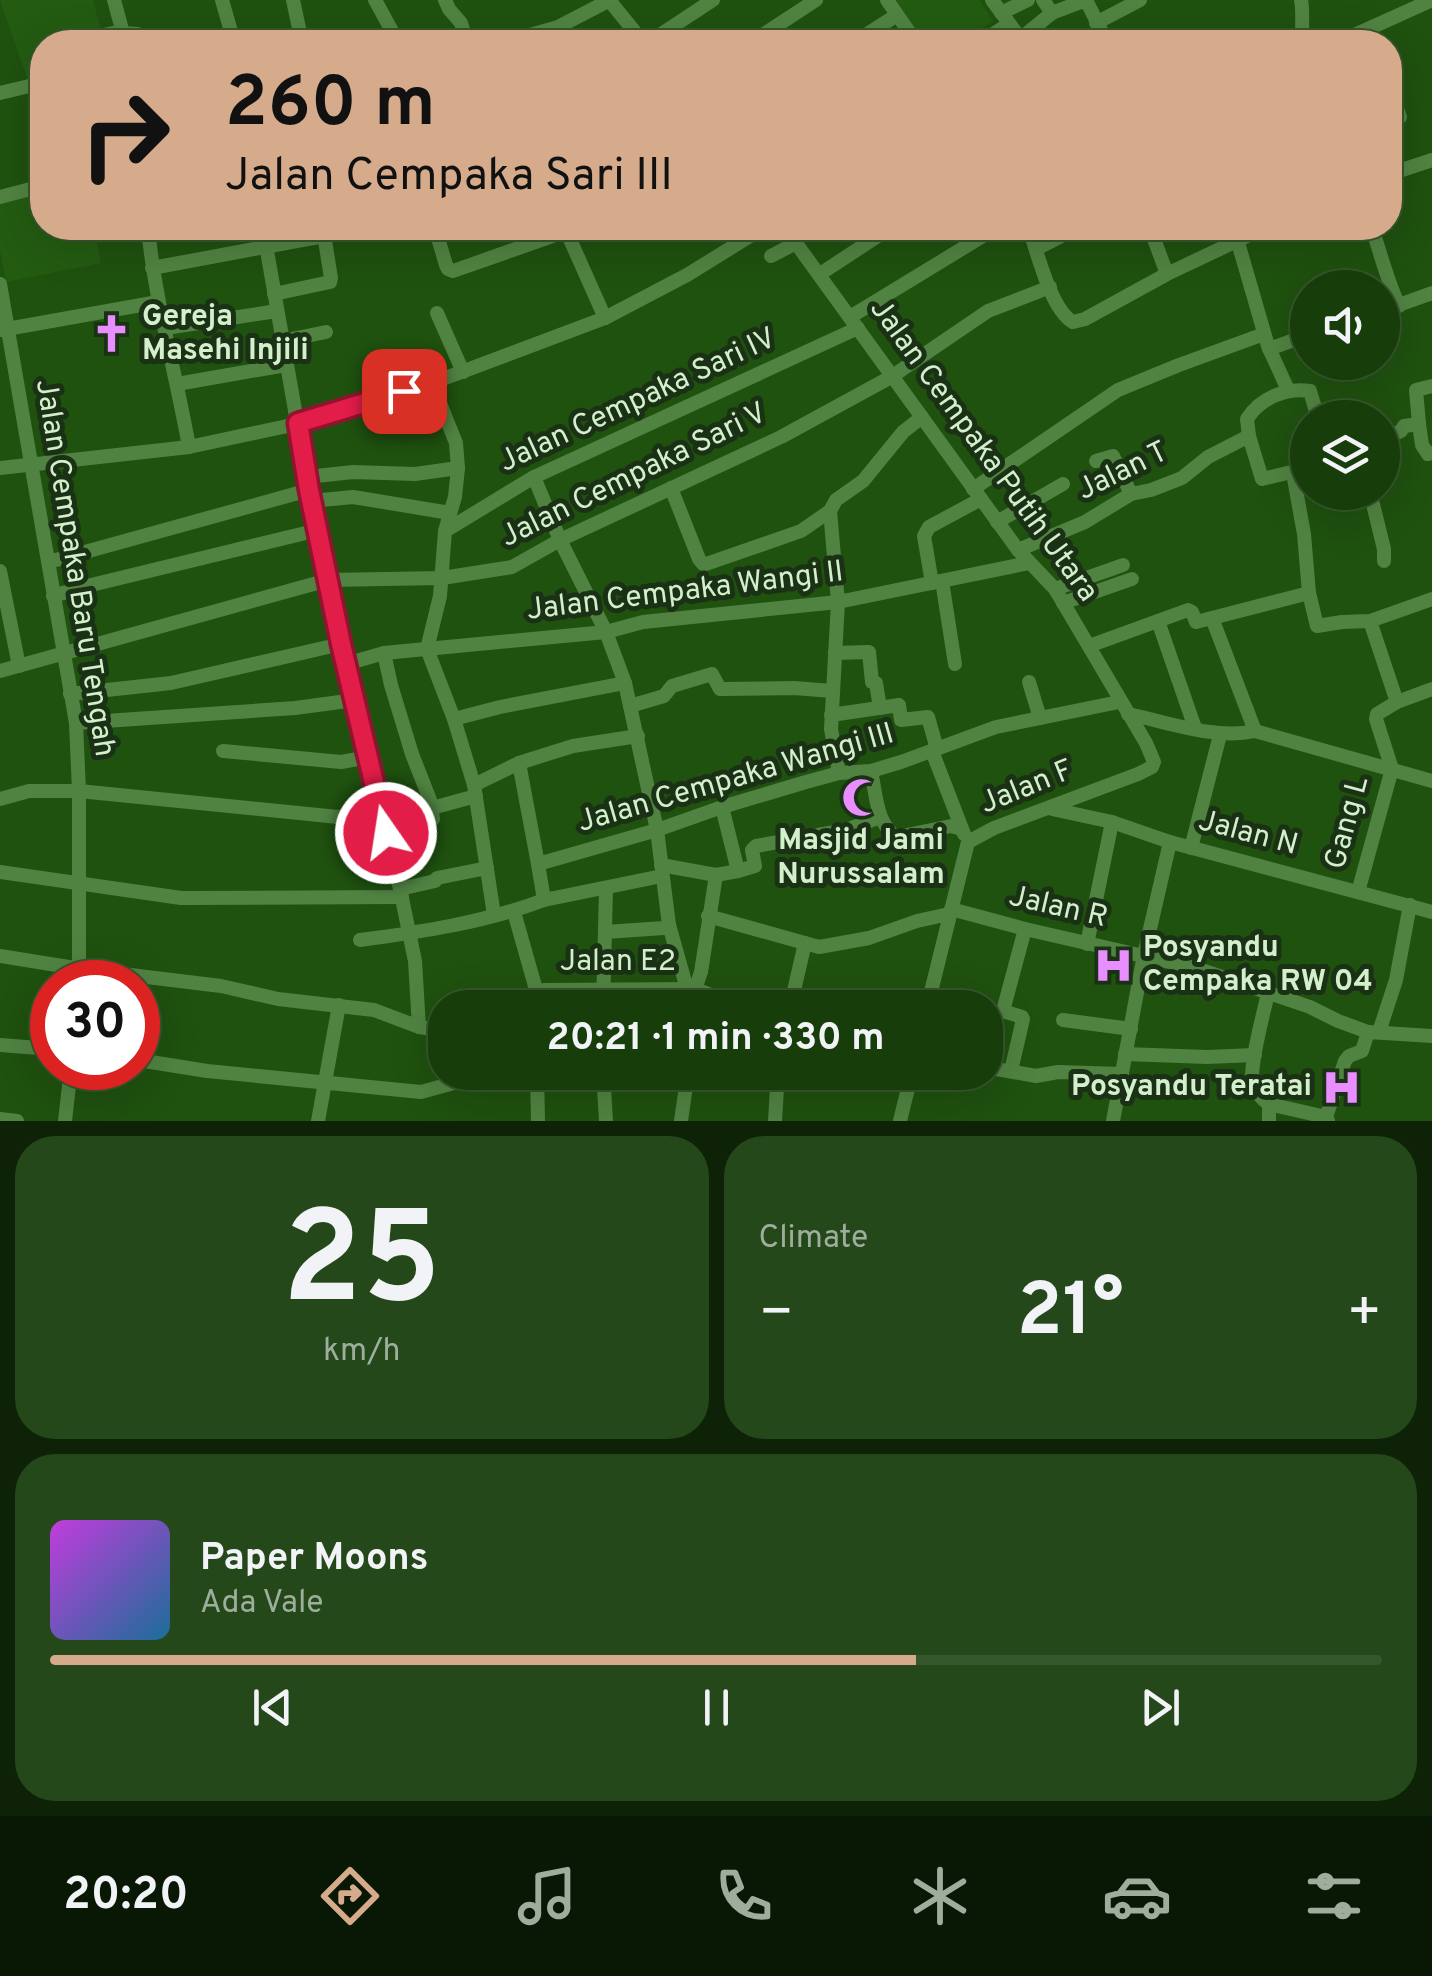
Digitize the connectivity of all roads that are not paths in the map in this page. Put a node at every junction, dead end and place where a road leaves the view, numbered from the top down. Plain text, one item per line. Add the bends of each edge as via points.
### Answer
1 (114, 0) edge
2 (222, 0) edge
3 (293, 0) edge
4 (375, 0) edge
5 (445, 0) edge
6 (610, 0) edge
7 (713, 0) edge
8 (816, 0) edge
9 (887, 0) edge
10 (1028, 0) edge
11 (1042, 0) edge
12 (1086, 0) edge
13 (1140, 0) edge
14 (1301, 0) edge
15 (1432, 0) edge
16 (1001, 12) edge
17 (1052, 14) junction
18 (897, 15) junction
19 (1096, 23) junction
20 (122, 30) edge
21 (231, 30) edge
22 (299, 30) edge
23 (391, 30) edge
24 (463, 30) edge
25 (550, 30) edge
26 (636, 30) edge
27 (665, 30) edge
28 (770, 30) edge
29 (874, 30) edge
30 (908, 30) edge
31 (1034, 30) edge
32 (1100, 30) edge
33 (1301, 30) edge
34 (1380, 30) edge
35 (30, 86) edge
36 (0, 93) edge
37 (1432, 160) edge
38 (1402, 170) edge
39 (30, 189) edge
40 (0, 197) edge
41 (149, 240) edge
42 (266, 240) edge
43 (294, 240) edge
44 (325, 240) edge
45 (439, 240) edge
46 (538, 240) edge
47 (570, 240) edge
48 (744, 240) edge
49 (794, 240) edge
50 (872, 240) edge
51 (978, 240) edge
52 (1033, 240) edge
53 (1054, 240) edge
54 (1154, 240) edge
55 (1235, 240) edge
56 (1237, 240) edge
57 (1376, 240) edge
58 (796, 243) junction
59 (267, 247) junction
60 (1036, 249) junction
61 (772, 256) dead end
62 (152, 268) junction
63 (1385, 270) edge
64 (820, 274) junction
65 (1167, 274) junction
66 (0, 284) edge
67 (1050, 288) junction
68 (1432, 293) edge
69 (274, 294) junction
70 (158, 302) junction
71 (1400, 306) edge
72 (277, 311) junction
73 (437, 313) dead end
74 (605, 318) junction
75 (854, 323) junction
76 (166, 328) junction
77 (4, 330) edge
78 (326, 332) dead end
79 (1290, 338) edge
80 (282, 341) junction
81 (1267, 342) junction
82 (286, 365) junction
83 (463, 372) junction
84 (892, 377) junction
85 (432, 383) junction
86 (177, 384) junction
87 (1432, 386) edge
88 (1288, 390) junction
89 (377, 399) junction
90 (1313, 400) edge
91 (922, 417) junction
92 (298, 423) junction
93 (383, 424) dead end
94 (1419, 424) junction
95 (1400, 431) edge
96 (1249, 436) junction
97 (189, 447) junction
98 (1432, 453) edge
99 (1096, 461) dead end
100 (32, 463) junction
101 (0, 468) edge
102 (458, 468) junction
103 (1290, 472) edge
104 (534, 477) junction
105 (1063, 484) dead end
106 (671, 488) junction
107 (309, 489) junction
108 (977, 494) junction
109 (1131, 494) junction
110 (1302, 510) edge
111 (1374, 510) edge
112 (830, 511) junction
113 (450, 513) junction
114 (997, 522) junction
115 (318, 530) junction
116 (445, 531) junction
117 (560, 540) junction
118 (1018, 550) junction
119 (48, 560) junction
120 (1384, 560) dead end
121 (1029, 563) junction
122 (1123, 566) dead end
123 (0, 572) edge
124 (442, 578) junction
125 (1132, 579) dead end
126 (328, 580) junction
127 (937, 582) junction
128 (1309, 593) junction
129 (53, 596) junction
130 (1058, 596) junction
131 (1432, 600) edge
132 (838, 602) junction
133 (1212, 618) junction
134 (1158, 621) junction
135 (1370, 621) junction
136 (606, 632) junction
137 (341, 644) junction
138 (1088, 646) junction
139 (427, 649) junction
140 (835, 652) junction
141 (384, 653) junction
142 (62, 656) junction
143 (346, 664) junction
144 (955, 664) dead end
145 (19, 666) junction
146 (0, 672) edge
147 (1030, 682) dead end
148 (625, 683) junction
149 (1432, 689) edge
150 (832, 691) junction
151 (70, 694) junction
152 (355, 700) junction
153 (1397, 702) junction
154 (630, 706) junction
155 (880, 708) junction
156 (1124, 708) junction
157 (832, 715) junction
158 (1040, 718) junction
159 (454, 719) junction
160 (76, 723) junction
161 (1195, 728) junction
162 (1255, 732) junction
163 (1220, 734) junction
164 (638, 736) junction
165 (935, 750) junction
166 (223, 751) dead end
167 (368, 757) junction
168 (519, 763) junction
169 (872, 770) junction
170 (1392, 770) junction
171 (838, 774) junction
172 (1432, 781) edge
173 (79, 791) junction
174 (475, 791) junction
175 (0, 800) edge
176 (722, 807) junction
177 (1050, 808) junction
178 (381, 809) junction
179 (433, 813) junction
180 (880, 816) junction
181 (1112, 822) junction
182 (656, 830) junction
183 (386, 833) junction
184 (965, 836) junction
185 (364, 838) dead end
186 (1170, 842) junction
187 (1192, 848) junction
188 (538, 864) junction
189 (487, 868) junction
190 (662, 871) junction
191 (738, 871) junction
192 (0, 872) edge
193 (716, 875) junction
194 (80, 884) junction
195 (606, 890) junction
196 (1358, 892) junction
197 (401, 893) junction
198 (544, 900) junction
199 (1410, 906) junction
200 (514, 912) junction
201 (950, 912) junction
202 (1432, 912) edge
203 (494, 915) junction
204 (708, 916) junction
205 (669, 925) junction
206 (1025, 929) junction
207 (605, 932) junction
208 (409, 934) junction
209 (360, 940) dead end
210 (806, 944) junction
211 (1088, 944) junction
212 (1144, 955) junction
213 (0, 956) edge
214 (80, 960) edge
215 (30, 964) edge
216 (160, 982) edge
217 (603, 988) junction
218 (690, 989) junction
219 (534, 990) edge
220 (544, 990) edge
221 (693, 990) edge
222 (794, 990) edge
223 (932, 990) edge
224 (1268, 993) junction
225 (339, 1005) junction
226 (1063, 1020) dead end
227 (419, 1027) junction
228 (428, 1028) edge
229 (1131, 1029) junction
230 (1374, 1032) junction
231 (1432, 1036) edge
232 (0, 1045) edge
233 (30, 1048) edge
234 (1126, 1054) junction
235 (1255, 1055) junction
236 (160, 1064) edge
237 (1003, 1070) edge
238 (1011, 1071) junction
239 (1122, 1074) junction
240 (323, 1084) junction
241 (69, 1090) edge
242 (428, 1090) edge
243 (537, 1090) edge
244 (605, 1090) edge
245 (685, 1090) edge
246 (777, 1090) edge
247 (908, 1090) edge
248 (1270, 1104) junction
249 (0, 1119) edge
250 (1328, 1119) edge
251 (17, 1121) edge
252 (65, 1121) edge
253 (318, 1121) edge
254 (538, 1121) edge
255 (606, 1121) edge
256 (681, 1121) edge
257 (775, 1121) edge
258 (900, 1121) edge
259 (1113, 1121) edge
260 (1269, 1121) edge

1 - 20 street
2 - 21 street
3 - 22 street
4 - 23 street
5 - 24 street
6 - 25 street
6 - 26 street
7 - 27 street
8 - 28 street
9 - 18 street
10 - 16 street
11 - 17 street
12 - 17 street
12 - 19 street
13 - 19 street
14 - 33 street
15 - 34 street
17 - 31 street
18 - 29 street
18 - 30 street
19 - 32 street
35 - 36 street
37 - 38 street
39 - 40 street
41 - 62 street
42 - 59 street
43 - 59 street
44 - 69 street via 330,282
45 - 46 street via 454,270
47 - 74 street
48 - 74 street
49 - 58 street, Jalan Cempaka Putih Utara
50 - 64 street
51 - 75 street, Jalan Cempaka Sari IV
52 - 60 street
53 - 60 street
54 - 65 street
55 - 65 street
56 - 81 street
57 - 63 street
58 - 61 street
58 - 64 street, Jalan Cempaka Putih Utara
59 - 62 street
59 - 69 street
60 - 67 street
62 - 70 street
64 - 75 street, Jalan Cempaka Putih Utara
65 - 67 street via 1073,322
66 - 77 street, Jalan Cempaka Baru Tengah
67 - 84 street, Jalan Cempaka Sari V via 988,311
68 - 71 street
69 - 72 street
70 - 76 street
70 - 77 street
72 - 76 street
72 - 80 street
73 - 83 street
74 - 83 street
75 - 84 street, Jalan Cempaka Putih Utara
75 - 104 street, Jalan Cempaka Sari IV
76 - 86 street
77 - 100 street, Jalan Cempaka Baru Tengah
78 - 80 street
79 - 81 street
80 - 82 street
81 - 88 street
81 - 108 street via 1179,364 1118,390
82 - 86 street
82 - 92 street
83 - 85 street
84 - 91 street, Jalan Cempaka Putih Utara
84 - 106 street, Jalan Cempaka Sari V
85 - 89 street
85 - 102 street via 456,443
86 - 97 street
87 - 94 street via 1416,390
88 - 90 street via 1310,390
88 - 96 street via 1250,414
89 - 92 street
89 - 93 street
91 - 108 street, Jalan Cempaka Putih Utara
91 - 112 street
92 - 97 street
92 - 107 street
94 - 95 street
94 - 98 street via 1422,445
96 - 103 street via 1262,479
96 - 109 street, Jalan T via 1182,478
97 - 100 street
99 - 109 street via 1113,456
100 - 101 street
100 - 119 street, Jalan Cempaka Baru Tengah
102 - 107 street via 353,472
102 - 113 street
104 - 116 street, Jalan Cempaka Sari IV
104 - 117 street
105 - 114 street
106 - 112 street via 703,564 795,534
106 - 117 street, Jalan Cempaka Sari V
107 - 113 street
107 - 115 street
107 - 119 street
108 - 114 street, Jalan Cempaka Putih Utara
108 - 127 street via 925,531
109 - 118 street, Jalan T
110 - 128 street
111 - 120 street
112 - 132 street
113 - 116 street
114 - 118 street, Jalan Cempaka Putih Utara
115 - 126 street
115 - 129 street
116 - 124 street
117 - 124 street, Jalan Cempaka Sari V via 504,570
117 - 136 street
118 - 121 street, Jalan Cempaka Putih Utara
119 - 129 street, Jalan Cempaka Baru Tengah
121 - 127 street, Jalan Cempaka Wangi II
121 - 130 street, Jalan Cempaka Putih Utara
122 - 130 street
123 - 145 street
124 - 126 street, Jalan Cempaka Sari V
124 - 139 street
125 - 130 street
126 - 137 street
126 - 142 street, Jalan Cempaka Sari V
127 - 132 street, Jalan Cempaka Wangi II
127 - 144 street
128 - 133 street
128 - 135 street via 1316,626
129 - 142 street, Jalan Cempaka Baru Tengah
130 - 138 street, Jalan Cempaka Putih Utara
131 - 135 street
132 - 136 street, Jalan Cempaka Wangi II via 643,622
132 - 140 street
133 - 134 street via 1197,622 1188,610
133 - 162 street
134 - 138 street
134 - 161 street
135 - 153 street
136 - 139 street, Jalan Cempaka Wangi II
136 - 148 street
137 - 143 street
137 - 151 street via 171,683
138 - 156 street, Jalan Cempaka Putih Utara
139 - 141 street, Jalan Cempaka Wangi II
139 - 159 street
140 - 150 street
140 - 155 street via 869,652
141 - 143 street, Jalan Cempaka Wangi II
141 - 179 street
142 - 145 street, Jalan Cempaka Sari V
142 - 151 street, Jalan Cempaka Baru Tengah
143 - 152 street
145 - 146 street, Jalan Cempaka Sari V
147 - 158 street
148 - 154 street
148 - 159 street
149 - 153 street
150 - 154 street via 720,689 712,674
150 - 157 street
151 - 160 street, Jalan Cempaka Baru Tengah
152 - 160 street
152 - 167 street
153 - 170 street via 1376,719
154 - 164 street
155 - 157 street
155 - 165 street via 899,705 901,720 928,717
156 - 158 street, Jalan Cempaka Wangi III
156 - 161 street
156 - 177 street, Jalan F via 1152,755 1152,767
157 - 171 street
158 - 165 street, Jalan Cempaka Wangi III
159 - 174 street
160 - 173 street, Jalan Cempaka Baru Tengah
161 - 163 street
162 - 163 street
162 - 170 street
163 - 187 street
164 - 168 street
164 - 182 street
165 - 169 street, Jalan Cempaka Wangi III
165 - 184 street
166 - 167 street via 342,762
167 - 178 street
168 - 174 street
168 - 188 street
169 - 171 street, Jalan Cempaka Wangi III
169 - 180 street
170 - 172 street
170 - 196 street, Gang L
171 - 176 street, Jalan Cempaka Wangi III
173 - 175 street via 28,791
173 - 178 street via 338,817
173 - 194 street, Jalan Cempaka Baru Tengah
174 - 179 street
174 - 189 street
176 - 182 street, Jalan Cempaka Wangi III
176 - 191 street
177 - 181 street, Jalan N
177 - 184 street, Jalan F
178 - 183 street
179 - 183 street
180 - 184 street via 897,838 951,826
180 - 191 street via 846,830 756,846 755,866
181 - 186 street, Jalan N
181 - 211 street
182 - 188 street, Jalan Cempaka Wangi III
182 - 190 street
183 - 185 street
183 - 197 street
184 - 201 street, Jalan F
186 - 187 street, Jalan N
186 - 212 street
187 - 196 street, Jalan N
188 - 198 street
189 - 197 street
189 - 203 street
190 - 193 street
190 - 195 street
190 - 205 street
191 - 193 street
192 - 194 street
193 - 204 street
194 - 197 street via 180,898
194 - 214 street, Jalan Cempaka Baru Tengah
195 - 198 street
195 - 207 street
196 - 199 street, Jalan N
197 - 208 street
198 - 200 street
199 - 202 street, Jalan N
199 - 230 street via 1396,980
200 - 203 street
200 - 219 street
201 - 206 street, Jalan R
201 - 210 street via 870,938
201 - 223 street, Jalan F
203 - 208 street
204 - 210 street
204 - 218 street via 701,972
205 - 207 street
205 - 218 street
206 - 211 street, Jalan R
206 - 238 street via 1003,1011 1023,1019
207 - 217 street
208 - 209 street
208 - 227 street
210 - 222 street
211 - 212 street, Jalan R
212 - 224 street, Jalan R
212 - 229 street
213 - 215 street
216 - 225 street
217 - 218 street, Jalan E2
217 - 220 street, Jalan E2
218 - 221 street, Jalan E2
224 - 230 street, Jalan R
224 - 235 street
225 - 227 street
225 - 240 street
226 - 229 street
227 - 228 street
229 - 234 street
230 - 231 street, Jalan R
230 - 250 street via 1345,1061
232 - 233 street
234 - 235 street
234 - 239 street
235 - 248 street via 1254,1088
236 - 240 street
237 - 238 street
238 - 239 street
239 - 259 street
240 - 242 street
240 - 253 street
241 - 252 street
243 - 254 street
244 - 255 street
245 - 256 street
246 - 257 street
247 - 258 street
248 - 250 street
248 - 260 street
249 - 251 street

